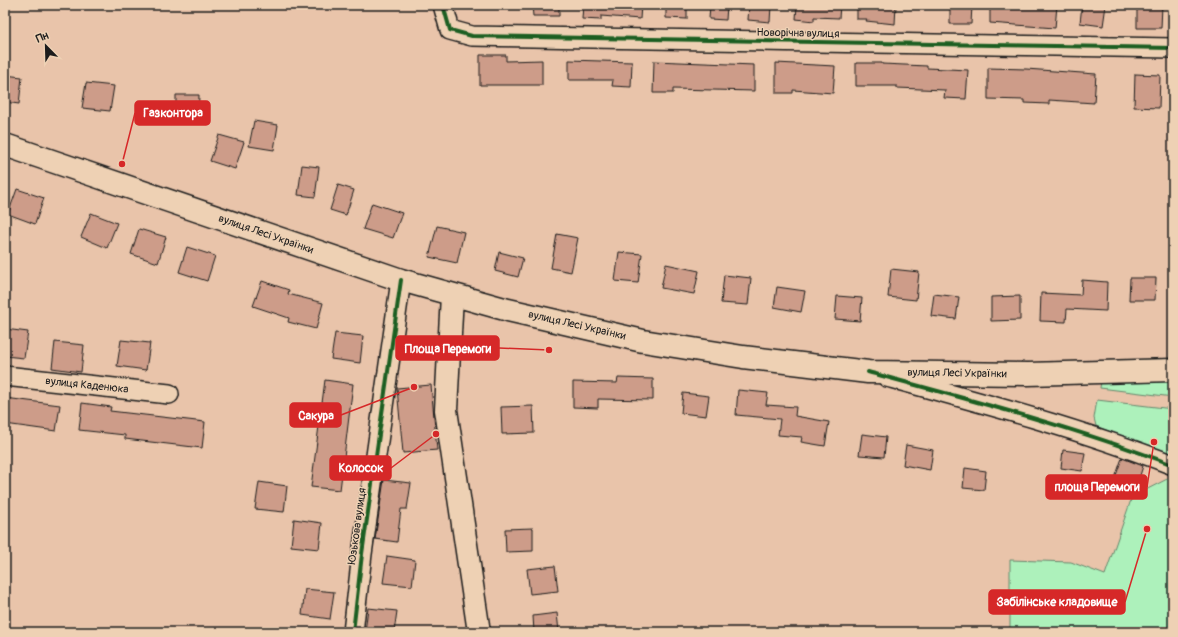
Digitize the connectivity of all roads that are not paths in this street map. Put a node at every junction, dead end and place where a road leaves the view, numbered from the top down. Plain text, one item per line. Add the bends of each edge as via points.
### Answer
1 (443, 5) edge
2 (1173, 48) edge
3 (5, 145) edge
4 (401, 280) junction
5 (452, 294) junction
6 (1173, 370) edge
7 (868, 372) junction
8 (5, 376) edge
9 (169, 394) dead end
10 (1173, 465) edge
11 (353, 632) edge
12 (479, 632) edge

1 - 2 street, Новорічна вулиця via 450,30 472,36
3 - 4 main road, вулиця Лесі Українки
4 - 5 main road, вулиця Лесі Українки
4 - 11 street, Юзькова вулиця
5 - 7 main road, вулиця Лесі Українки via 508,310 643,341 743,357
5 - 12 main road via 446,410
6 - 7 main road, вулиця Лесі Українки via 1028,374
7 - 10 street via 1015,412 1126,447
8 - 9 street, вулиця Каденюка

